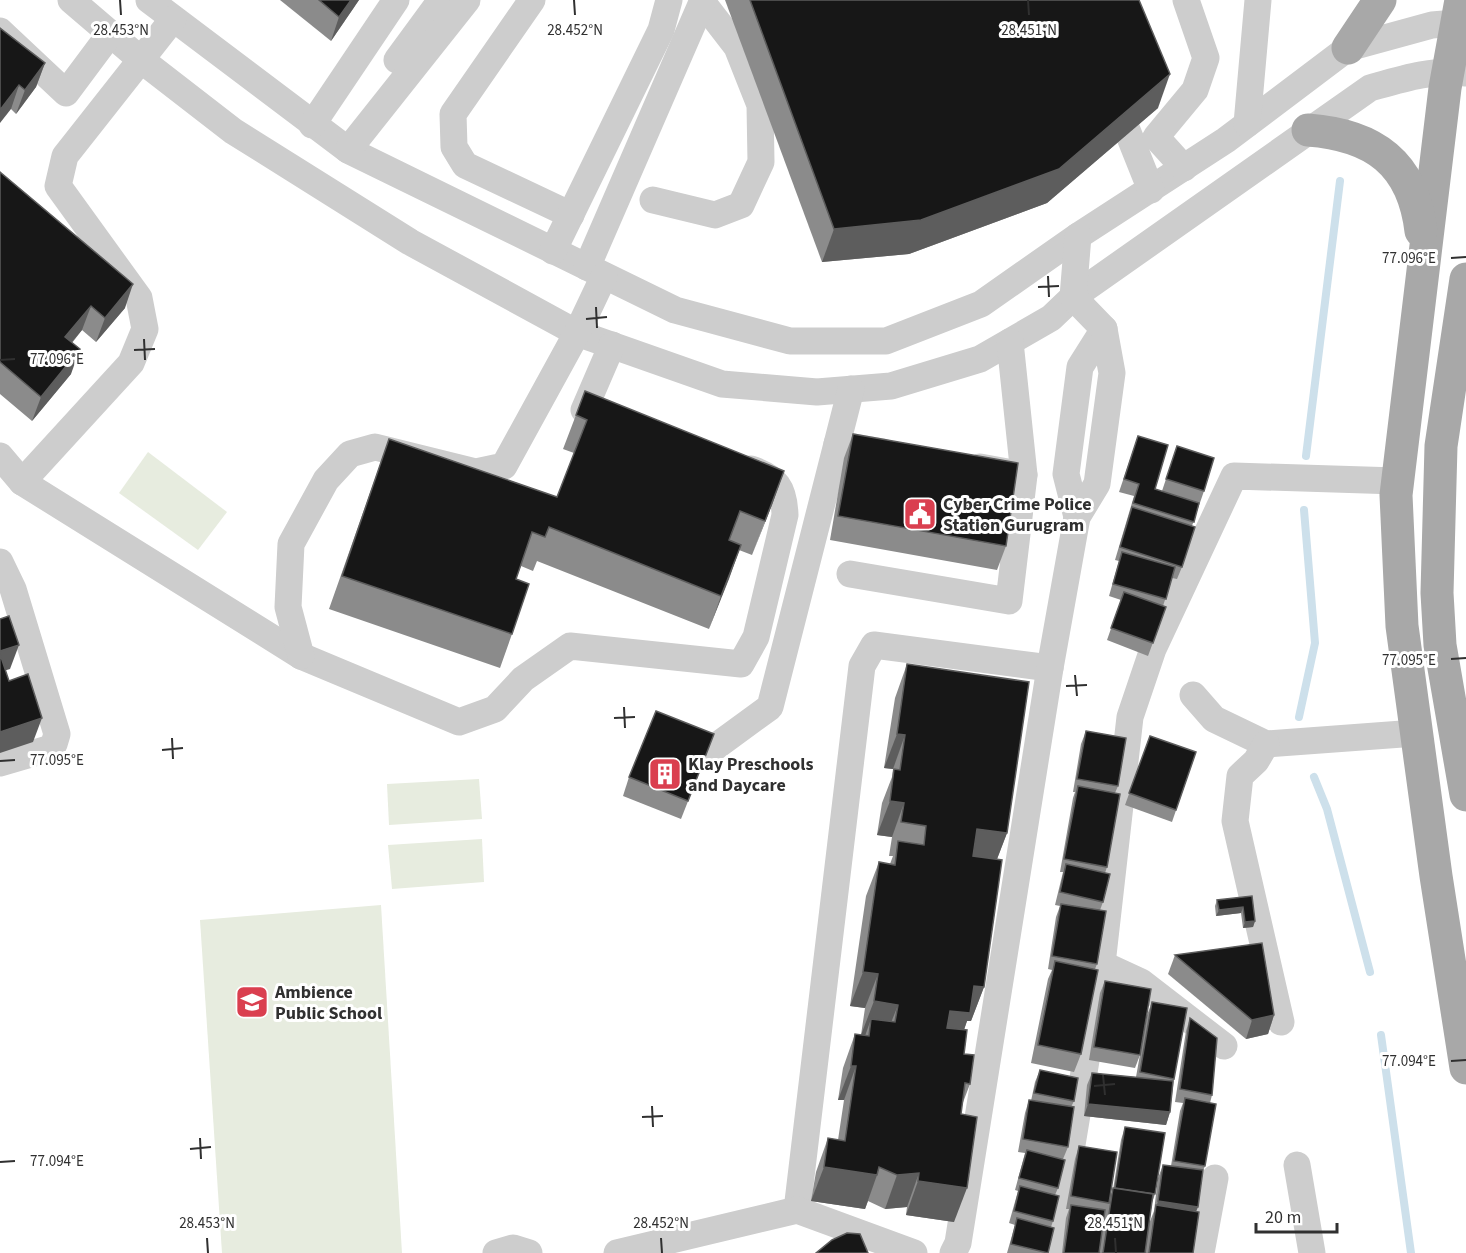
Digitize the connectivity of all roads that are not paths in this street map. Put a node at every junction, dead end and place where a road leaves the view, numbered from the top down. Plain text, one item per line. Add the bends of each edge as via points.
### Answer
1 (71, 0) edge
2 (149, 0) edge
3 (396, 0) edge
4 (441, 0) edge
5 (467, 0) edge
6 (532, 0) edge
7 (669, 0) edge
8 (1186, 0) edge
9 (1258, 0) edge
10 (1380, 0) edge
11 (703, 2) edge
12 (1461, 16) edge
13 (173, 19) junction
14 (0, 31) edge
15 (110, 34) junction
16 (1348, 48) junction
17 (140, 59) junction
18 (1458, 72) edge
19 (1107, 78) edge
20 (1247, 124) junction
21 (1308, 130) junction
22 (334, 140) junction
23 (1184, 168) junction
24 (316, 183) junction
25 (1152, 190) junction
26 (653, 200) dead end
27 (571, 215) junction
28 (1078, 236) junction
29 (553, 251) junction
30 (1424, 263) junction
31 (596, 272) junction
32 (1466, 279) edge
33 (1073, 297) junction
34 (577, 333) junction
35 (1010, 342) junction
36 (612, 345) junction
37 (851, 389) junction
38 (628, 425) edge
39 (837, 444) junction
40 (0, 456) edge
41 (911, 456) edge
42 (725, 460) edge
43 (956, 464) edge
44 (1024, 475) junction
45 (1398, 481) junction
46 (22, 482) junction
47 (0, 562) edge
48 (850, 574) dead end
49 (6, 592) edge
50 (301, 656) junction
51 (1050, 668) junction
52 (1193, 695) dead end
53 (1416, 733) junction
54 (1266, 744) junction
55 (707, 753) edge
56 (0, 763) edge
57 (1466, 795) edge
58 (1102, 964) junction
59 (1281, 1022) dead end
60 (1224, 1047) dead end
61 (1466, 1068) edge
62 (1297, 1165) dead end
63 (1215, 1178) dead end
64 (797, 1210) junction
65 (911, 1252) edge
66 (496, 1253) edge
67 (530, 1253) edge
68 (617, 1253) edge
69 (953, 1253) edge
70 (1054, 1253) edge
71 (1200, 1253) edge
72 (1312, 1253) edge

1 - 15 street
2 - 13 street
3 - 22 street
4 - 22 street
5 - 22 street
6 - 27 street via 453,114 454,147 465,165
7 - 27 street via 661,30
8 - 23 street via 1206,58 1195,90 1156,137
9 - 20 street
10 - 16 main road
11 - 26 street via 737,47 760,105 761,162 741,205 715,215
11 - 31 street via 684,39
12 - 16 street
12 - 18 main road
13 - 17 street
13 - 22 street
14 - 15 street via 66,93
15 - 17 street
16 - 20 street
17 - 24 street via 233,131
17 - 46 street via 65,156 58,186 139,298 145,329 131,363
18 - 21 street via 1413,75 1370,88
18 - 30 main road
19 - 25 street
20 - 23 street
21 - 30 main road via 1353,137 1373,145 1387,157 1405,179 1418,208
21 - 33 street
22 - 24 street
22 - 29 street
23 - 25 street
24 - 34 street via 410,242
25 - 28 street
27 - 29 street
28 - 31 street via 981,304 886,341 790,341 675,310
28 - 33 street
29 - 31 street
30 - 45 main road
31 - 34 street
32 - 57 main road via 1441,446 1437,593 1440,645
33 - 35 street via 1051,318
33 - 51 street via 1104,329 1112,372 1097,484 1077,517
34 - 36 street
34 - 50 street via 504,466 476,472 375,447 350,453 326,480 291,544 288,607
35 - 37 street via 980,359 891,386
35 - 44 street
36 - 37 street via 722,384 817,392
36 - 38 street via 584,410
37 - 39 street
39 - 41 street
39 - 55 street via 770,707
40 - 46 street
42 - 50 street via 768,475 784,495 785,515 756,637 741,664 570,646 523,679 495,709 459,722
43 - 44 street
44 - 48 street via 1010,601
45 - 53 main road via 1402,626
45 - 58 street via 1234,476 1153,649 1130,717
46 - 50 street
47 - 49 street
49 - 56 street via 57,734 48,749
51 - 64 street via 874,645 862,666
51 - 69 street
52 - 54 street via 1214,719
53 - 54 street
53 - 61 main road
54 - 59 street via 1240,776 1235,821
58 - 60 street via 1142,982
58 - 70 street
62 - 72 street
63 - 71 street
64 - 65 street
64 - 68 street
66 - 67 street via 513,1248

